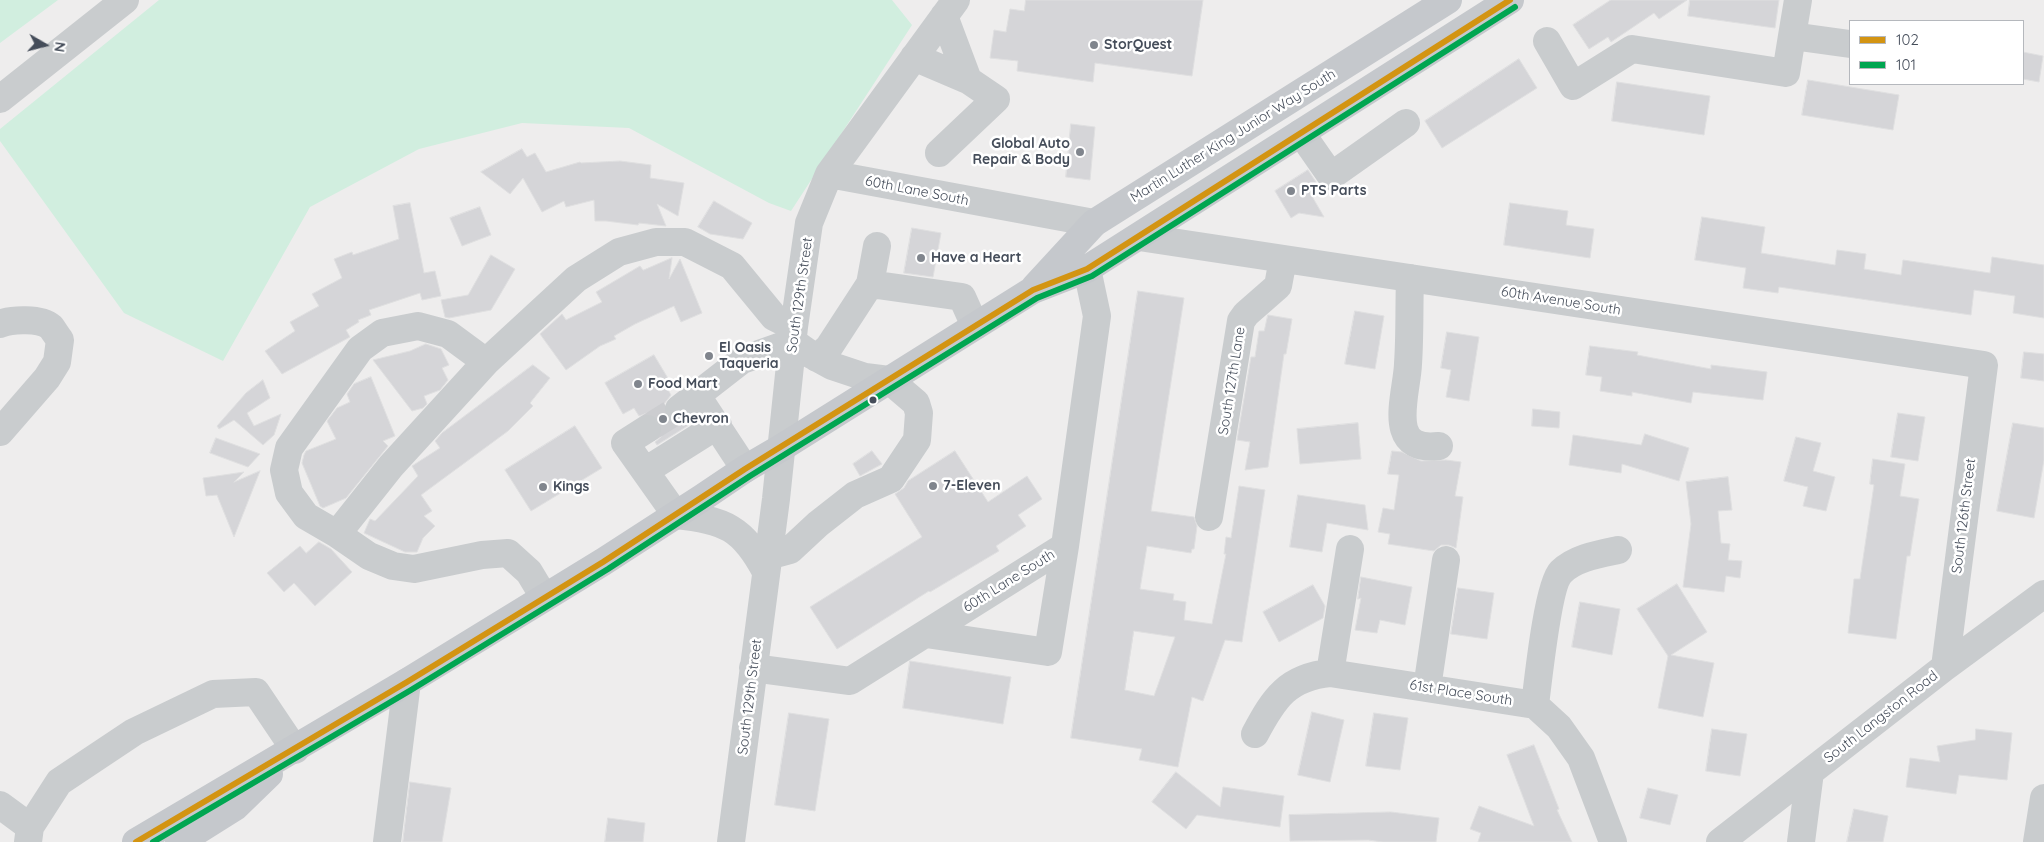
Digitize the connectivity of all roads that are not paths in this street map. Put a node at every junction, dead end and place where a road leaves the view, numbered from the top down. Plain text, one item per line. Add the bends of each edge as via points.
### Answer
1 (125, 0) edge
2 (1448, 0) edge
3 (1510, 0) edge
4 (1798, 0) edge
5 (950, 8) edge
6 (1792, 36) junction
7 (1547, 41) dead end
8 (1849, 44) edge
9 (914, 57) junction
10 (968, 80) junction
11 (0, 99) edge
12 (1406, 123) dead end
13 (1301, 133) junction
14 (939, 153) dead end
15 (829, 174) junction
16 (1094, 223) junction
17 (1139, 237) junction
18 (877, 246) dead end
19 (1283, 259) junction
20 (1087, 270) junction
21 (1410, 278) junction
22 (870, 284) junction
23 (1033, 290) junction
24 (0, 324) edge
25 (975, 326) junction
26 (794, 334) junction
27 (818, 358) junction
28 (486, 362) junction
29 (1984, 365) joint
30 (889, 380) junction
31 (718, 425) junction
32 (647, 429) tunnel mouth
33 (0, 432) edge
34 (1439, 446) dead end
35 (781, 448) junction
36 (744, 469) junction
37 (645, 471) junction
38 (676, 515) junction
39 (1209, 518) dead end
40 (337, 534) junction
41 (1065, 546) junction
42 (1350, 549) dead end
43 (1618, 550) dead end
44 (1446, 560) dead end
45 (766, 564) junction
46 (2044, 594) edge
47 (544, 597) junction
48 (926, 634) junction
49 (1945, 667) junction
50 (754, 668) junction
51 (1330, 673) junction
52 (407, 682) junction
53 (1427, 688) junction
54 (1534, 704) junction
55 (1255, 734) dead end
56 (295, 750) junction
57 (1810, 772) junction
58 (2044, 798) edge
59 (0, 806) edge
60 (29, 835) edge
61 (136, 842) edge
62 (179, 842) edge
63 (388, 842) edge
64 (731, 842) edge
65 (1613, 842) edge
66 (1720, 842) edge
67 (1801, 842) edge
68 (2037, 842) edge

1 - 11 street
2 - 16 main road, Martin Luther King Junior Way South
3 - 13 main road, Martin Luther King Junior Way South
4 - 6 street
5 - 9 street, South 129th Street
5 - 10 street
6 - 7 street via 1786,73 1632,49 1573,86
6 - 8 street
9 - 10 street
9 - 15 street, South 129th Street
10 - 14 street via 996,99
12 - 13 street via 1331,176
13 - 17 main road, Martin Luther King Junior Way South
15 - 16 street, 60th Lane South
15 - 26 street, South 129th Street via 809,223
16 - 23 main road, Martin Luther King Junior Way South
17 - 19 street, 60th Avenue South
17 - 20 main road, Martin Luther King Junior Way South
18 - 22 street
19 - 21 street, 60th Avenue South
19 - 39 street, South 127th Lane via 1278,286 1241,321
20 - 23 main road, Martin Luther King Junior Way South
20 - 41 street, 60th Lane South via 1097,316
21 - 29 street, 60th Avenue South
21 - 34 street via 1408,366 1402,421 1416,445
22 - 25 street via 962,297
22 - 27 street
23 - 25 main road, Martin Luther King Junior Way South
24 - 33 street via 8,320 34,321 50,326 60,340 57,362 47,378
25 - 30 main road, Martin Luther King Junior Way South
26 - 27 street
26 - 28 street via 774,317 732,266 685,242 656,242 619,252 576,279
26 - 31 street via 742,360 688,402
26 - 35 street, South 129th Street
27 - 30 street via 865,377
28 - 40 street via 390,466
28 - 40 street via 448,334 418,326 382,333 360,349 289,448 284,470 289,493 306,516
29 - 49 street, South 126th Street
30 - 35 main road, Martin Luther King Junior Way South
30 - 45 street via 916,403 919,413 917,440 891,479 855,495 790,550
31 - 36 street
31 - 37 street
32 - 37 street via 625,442
35 - 36 main road, Martin Luther King Junior Way South
35 - 45 street, South 129th Street
36 - 38 main road, Martin Luther King Junior Way South
37 - 38 street
38 - 45 street via 700,518 731,529 745,539
38 - 47 main road, Martin Luther King Junior Way South
40 - 47 street via 369,556 393,566 414,569 508,553 529,572
41 - 48 street, 60th Lane South
41 - 48 street via 1048,652
42 - 51 street
43 - 54 street via 1594,555 1559,573 1549,605
44 - 53 street
45 - 50 street, South 129th Street
46 - 49 street, South Langston Road
47 - 52 main road, Martin Luther King Junior Way South
48 - 50 street, 60th Lane South via 850,681
49 - 57 street, South Langston Road
50 - 64 street, South 129th Street
51 - 53 street, 61st Place South
51 - 55 street, 61st Place South via 1299,679 1282,692 1267,710
52 - 56 main road, Martin Luther King Junior Way South
52 - 63 street
53 - 54 street, 61st Place South
54 - 65 street via 1559,727 1580,758
56 - 60 street via 256,692 213,694 134,732 59,782
56 - 61 main road, Martin Luther King Junior Way South
56 - 62 main road, Martin Luther King Junior Way South via 235,807
57 - 66 street, South Langston Road
57 - 67 street
58 - 68 street
59 - 60 street

